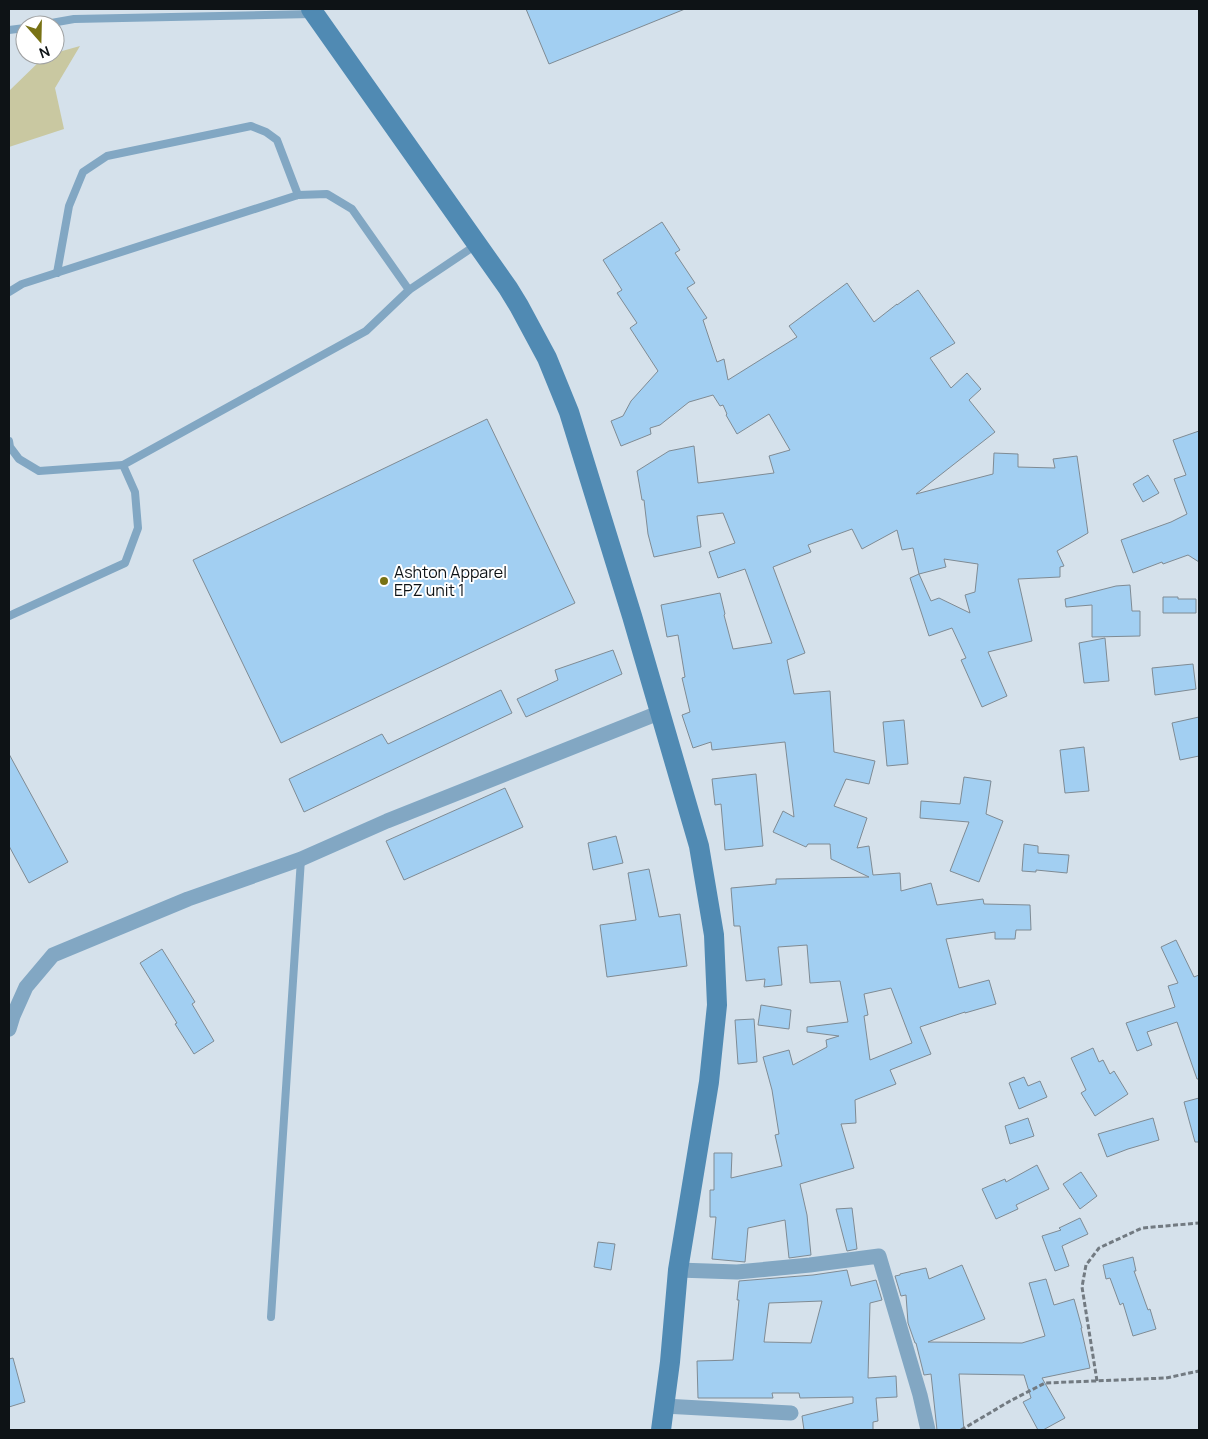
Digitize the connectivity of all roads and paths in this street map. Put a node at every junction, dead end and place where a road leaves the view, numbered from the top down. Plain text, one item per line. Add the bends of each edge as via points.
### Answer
1 (312, 11) edge
2 (65, 21) edge
3 (298, 195) junction
4 (477, 244) junction
5 (57, 273) junction
6 (409, 290) junction
7 (9, 292) edge
8 (9, 441) edge
9 (123, 465) junction
10 (9, 616) edge
11 (661, 712) junction
12 (301, 859) junction
13 (9, 1030) edge
14 (1199, 1223) edge
15 (678, 1270) junction
16 (271, 1318) dead end
17 (1199, 1370) edge
18 (1097, 1381) junction
19 (664, 1406) junction
20 (791, 1413) dead end
21 (661, 1430) edge
22 (928, 1430) edge
23 (961, 1430) edge

1 - 2 lane
1 - 4 main road
3 - 5 lane
3 - 5 lane via 277,140 250,126 107,156 83,172 69,206
3 - 6 lane via 326,194 352,210
4 - 6 lane
4 - 11 main road via 519,306 547,358 569,412
5 - 7 lane via 22,284
6 - 9 lane via 366,331
8 - 9 lane via 19,459 39,471
9 - 10 lane via 135,492 138,528 125,563
11 - 12 street via 387,821
11 - 15 main road via 699,846 714,935 717,1005 709,1082
12 - 13 street via 188,899 53,955 26,987
12 - 16 lane
14 - 18 path via 1142,1228 1099,1248 1086,1265 1082,1286
15 - 19 main road
15 - 22 street via 737,1272 879,1256
17 - 18 path via 1166,1378
18 - 23 path via 1045,1382
19 - 20 street
19 - 21 main road

